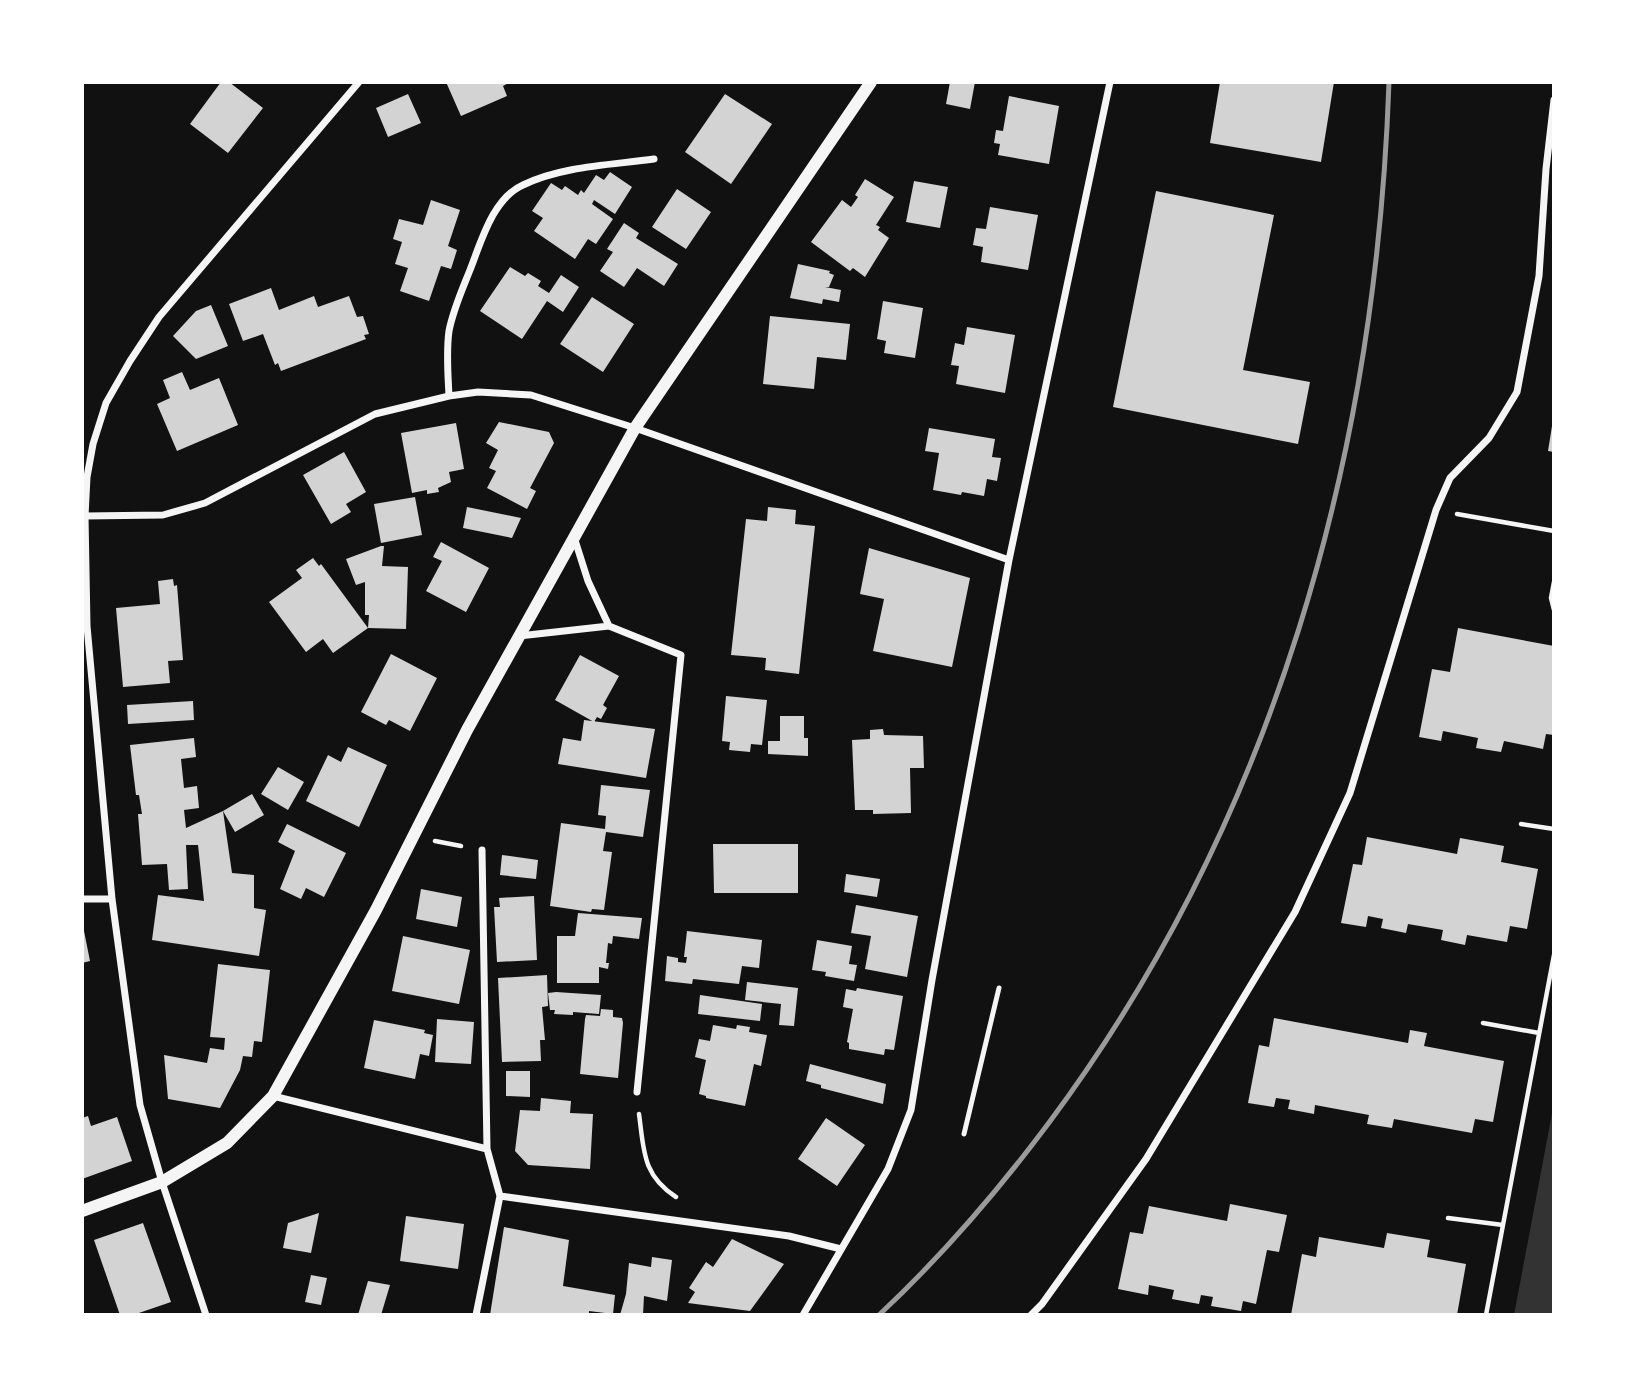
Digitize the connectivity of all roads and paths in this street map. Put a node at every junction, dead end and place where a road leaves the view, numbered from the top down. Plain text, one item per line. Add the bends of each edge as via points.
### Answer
1 (359, 82) edge
2 (871, 82) edge
3 (1110, 82) edge
4 (1554, 100) edge
5 (654, 159) dead end
6 (449, 396) junction
7 (635, 428) junction
8 (1453, 513) dead end
9 (85, 516) junction
10 (1554, 531) edge
11 (573, 536) junction
12 (1009, 560) junction
13 (1554, 582) edge
14 (1554, 610) edge
15 (609, 626) junction
16 (519, 636) junction
17 (1521, 824) dead end
18 (1554, 829) edge
19 (413, 836) junction
20 (482, 850) joint
21 (82, 898) edge
22 (112, 899) junction
23 (1554, 955) edge
24 (999, 988) dead end
25 (1483, 1023) dead end
26 (1539, 1033) junction
27 (637, 1092) joint
28 (273, 1096) junction
29 (964, 1134) dead end
30 (487, 1149) junction
31 (162, 1182) junction
32 (500, 1196) junction
33 (683, 1202) dead end
34 (82, 1211) edge
35 (1448, 1218) dead end
36 (1503, 1225) junction
37 (841, 1250) junction
38 (206, 1315) edge
39 (477, 1315) edge
40 (803, 1315) edge
41 (1031, 1315) edge
42 (1486, 1315) edge

1 - 9 street via 191,278 130,361 106,404 93,444
2 - 7 street
3 - 12 street
4 - 41 street via 1539,276 1517,392 1489,438 1450,478 1436,510 1350,793 1295,912 1159,1138
5 - 6 street via 551,174 520,186 507,198 483,233 449,331
6 - 7 street via 478,392 531,395
6 - 9 street via 375,414 205,503 163,515
7 - 11 street
7 - 12 street
8 - 10 path
9 - 22 street via 87,626
11 - 15 street
11 - 16 street
12 - 37 street via 911,1110 888,1169
13 - 14 path
15 - 16 street
15 - 27 street via 681,655
16 - 19 street
17 - 18 path
19 - 20 path
19 - 28 street
20 - 30 street
21 - 22 street
22 - 31 street via 140,1105
23 - 26 path
24 - 29 lane
25 - 26 path
26 - 36 path
27 - 33 path via 649,1171
28 - 30 street
28 - 31 street via 227,1143
30 - 32 street
31 - 34 street
31 - 38 street
32 - 37 street via 789,1236
32 - 39 street
35 - 36 path
36 - 42 path
37 - 40 street

